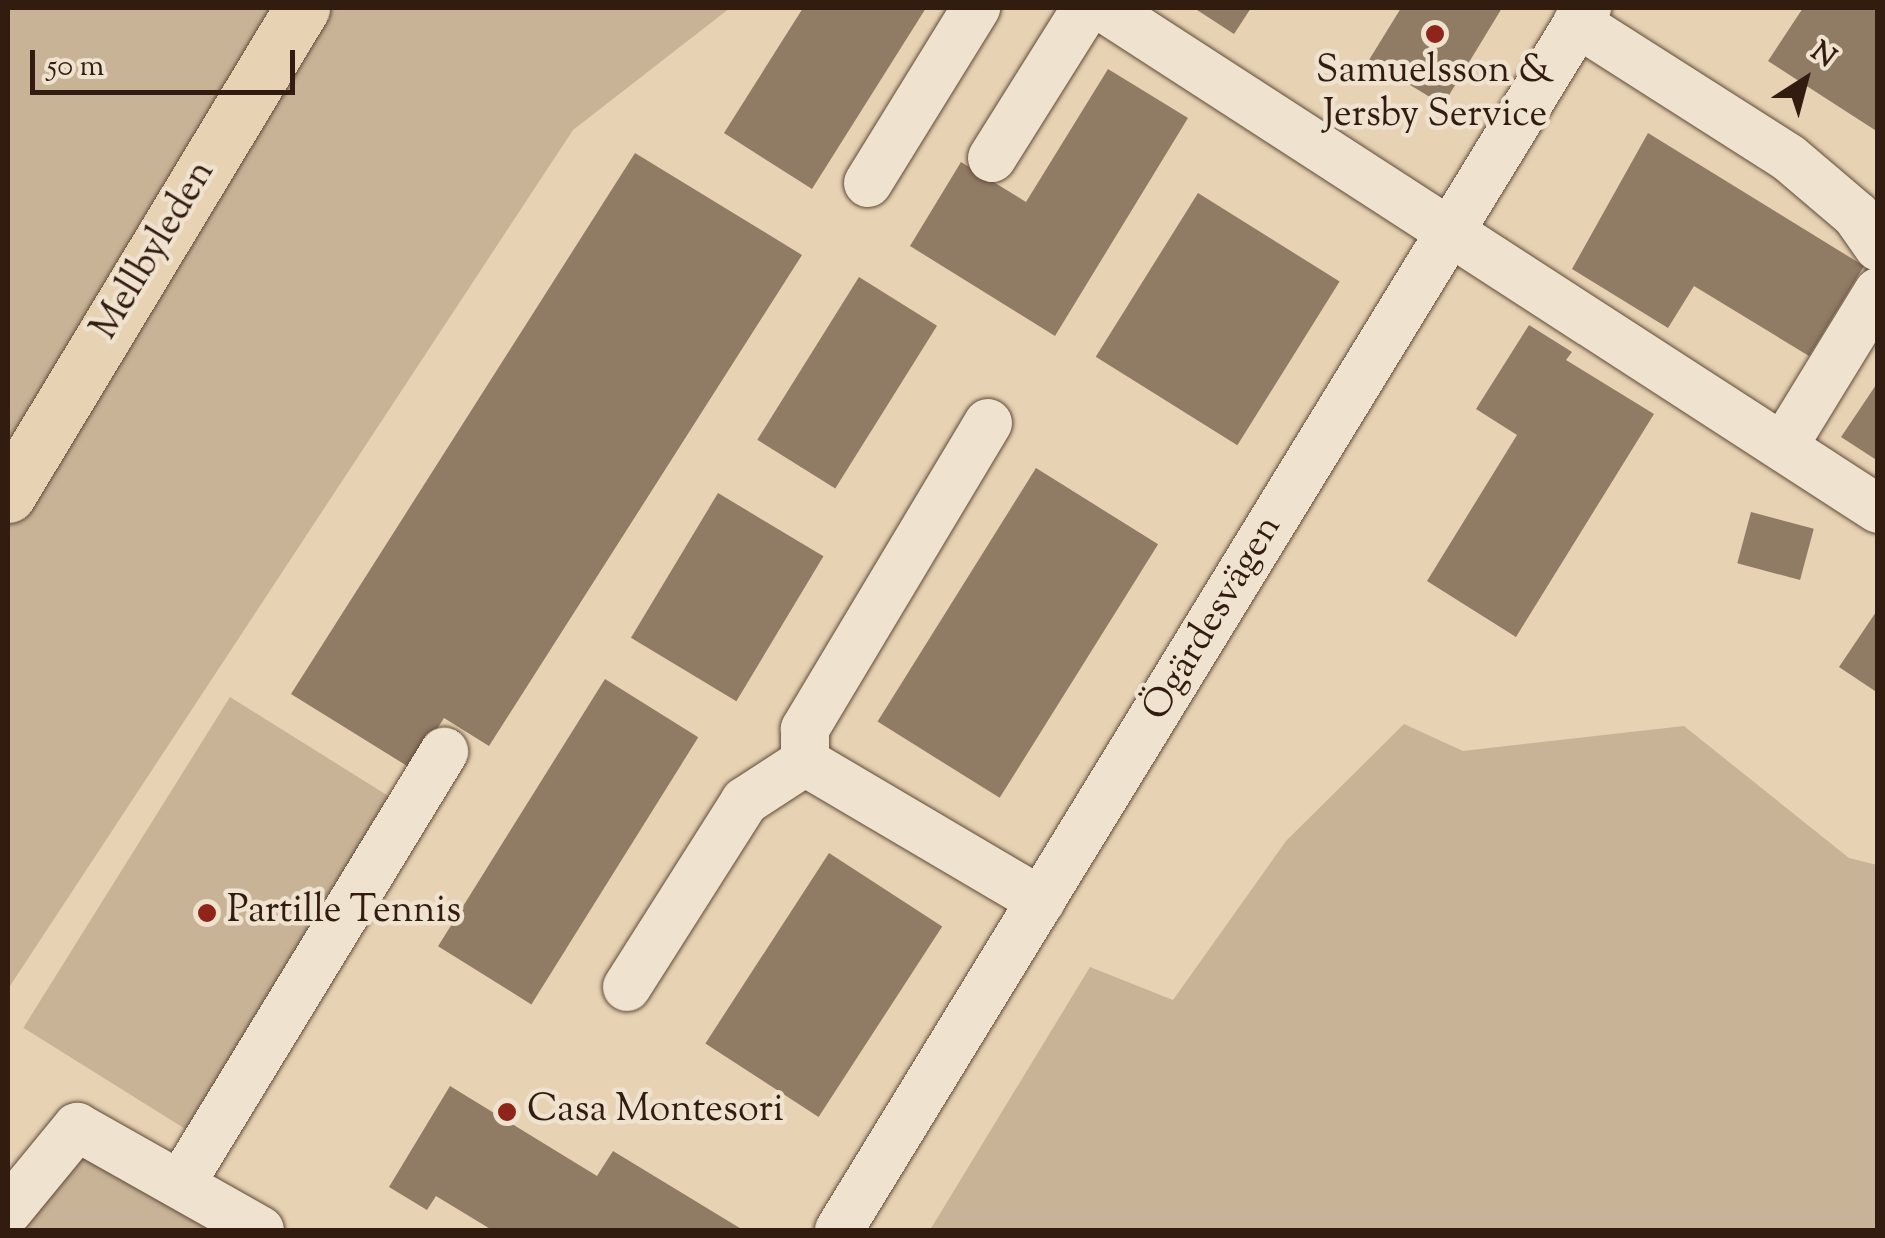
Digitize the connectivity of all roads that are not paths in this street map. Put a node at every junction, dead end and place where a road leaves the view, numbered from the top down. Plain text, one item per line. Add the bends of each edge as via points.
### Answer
1 (302, 8) edge
2 (976, 8) edge
3 (1104, 9) edge
4 (1582, 16) edge
5 (992, 158) dead end
6 (868, 183) dead end
7 (1452, 229) junction
8 (1878, 247) edge
9 (1878, 292) edge
10 (988, 423) dead end
11 (1783, 447) junction
12 (8, 494) edge
13 (1878, 509) edge
14 (444, 752) dead end
15 (806, 762) junction
16 (1041, 902) junction
17 (627, 988) dead end
18 (182, 1182) junction
19 (8, 1212) edge
20 (260, 1230) edge
21 (840, 1230) edge

1 - 12 main road, Mellbyleden
2 - 6 street
3 - 5 street
3 - 7 street
4 - 7 street, Ögärdesvägen
4 - 8 street via 1789,158 1856,216
7 - 11 street
7 - 16 street, Ögärdesvägen
9 - 11 street
10 - 15 street via 805,729
11 - 13 street
14 - 18 street
15 - 16 street
15 - 17 street via 745,801
16 - 21 street, Ögärdesvägen
18 - 19 street via 77,1127
18 - 20 street

